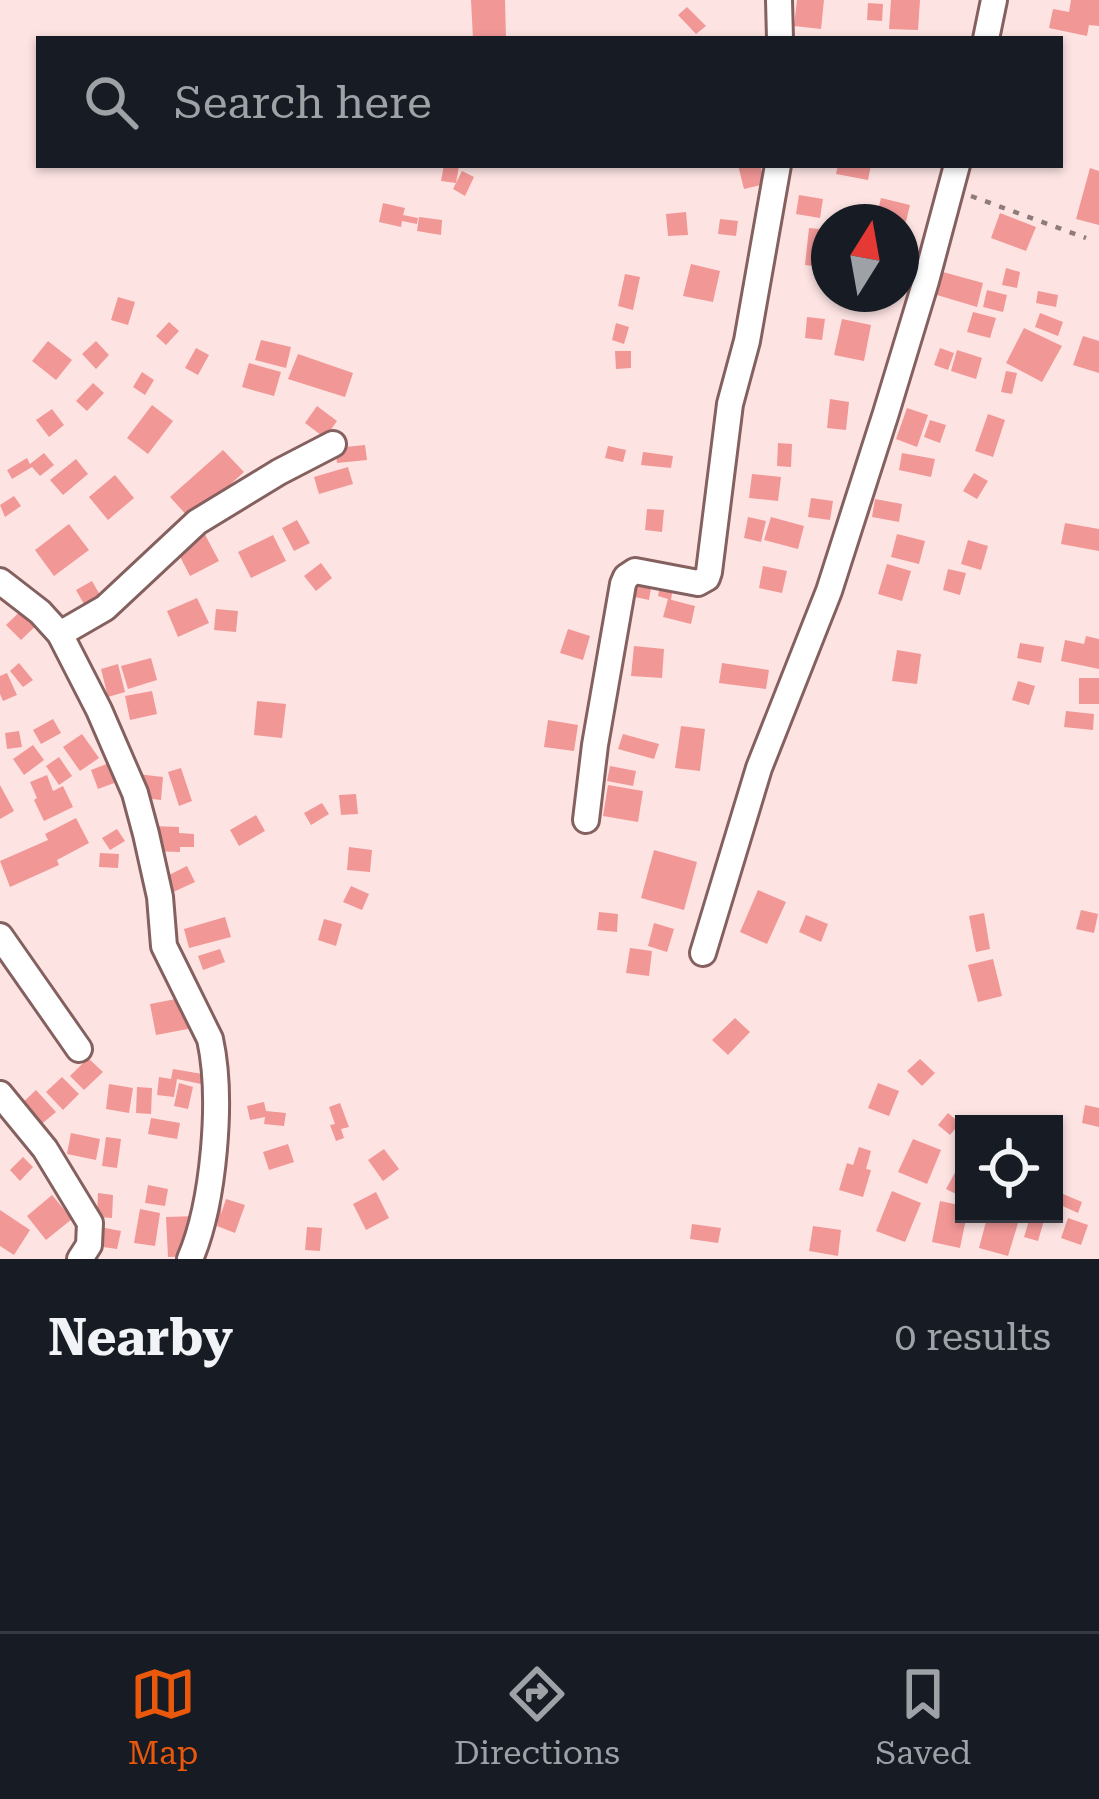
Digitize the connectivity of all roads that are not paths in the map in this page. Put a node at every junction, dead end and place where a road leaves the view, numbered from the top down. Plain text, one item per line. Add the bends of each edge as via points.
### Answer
1 (779, 0) edge
2 (994, 0) edge
3 (780, 36) edge
4 (987, 36) edge
5 (777, 168) edge
6 (953, 177) edge
7 (333, 444) dead end
8 (0, 581) edge
9 (60, 634) junction
10 (586, 820) dead end
11 (0, 936) edge
12 (703, 953) dead end
13 (79, 1049) dead end
14 (0, 1094) edge
15 (80, 1259) edge
16 (190, 1259) edge

1 - 3 street
2 - 4 street
5 - 10 street via 730,404 710,572 698,583 635,572 622,584
6 - 12 street via 829,591 759,767
7 - 9 street via 197,522 105,608
8 - 9 street
9 - 16 street via 135,793 164,946 214,1055 214,1146
11 - 13 street
14 - 15 street via 90,1223

